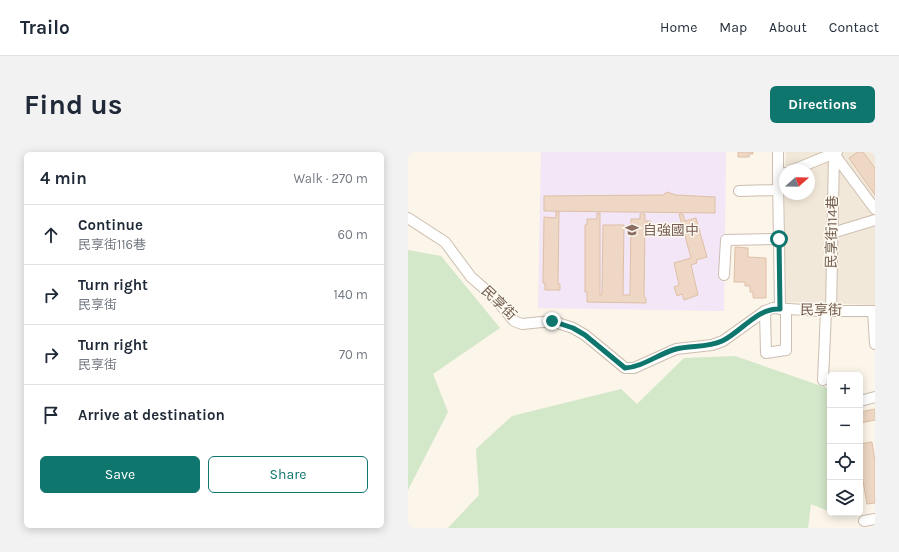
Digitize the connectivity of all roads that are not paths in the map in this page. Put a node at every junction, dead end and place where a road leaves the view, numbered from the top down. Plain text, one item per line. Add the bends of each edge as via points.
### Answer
1 (778, 152) edge
2 (836, 153) edge
3 (780, 164) edge
4 (808, 164) edge
5 (779, 185) edge
6 (778, 190) junction
7 (739, 191) dead end
8 (875, 209) edge
9 (408, 218) edge
10 (875, 220) edge
11 (832, 233) junction
12 (779, 239) junction
13 (724, 275) dead end
14 (783, 309) junction
15 (765, 311) junction
16 (828, 311) junction
17 (874, 311) edge
18 (875, 344) edge
19 (823, 380) dead end
20 (875, 397) edge
21 (863, 400) edge
22 (875, 519) edge
23 (864, 521) dead end

1 - 3 street
2 - 4 street
2 - 8 street
2 - 11 street, 民享街114巷
5 - 6 street
6 - 7 street
6 - 12 street
9 - 15 street, 民享街 via 445,242 471,277 494,297 514,321 522,324 552,321 573,328 625,368 634,368 676,349 712,345 723,341
10 - 11 street
11 - 16 street, 民享街114巷
12 - 13 street via 726,240
12 - 14 street
14 - 15 street, 民享街 via 773,308
14 - 15 street via 786,350 766,354
14 - 16 street, 民享街
16 - 17 street, 民享街
16 - 19 street, 民享街114巷
17 - 18 street
20 - 21 street
22 - 23 street

